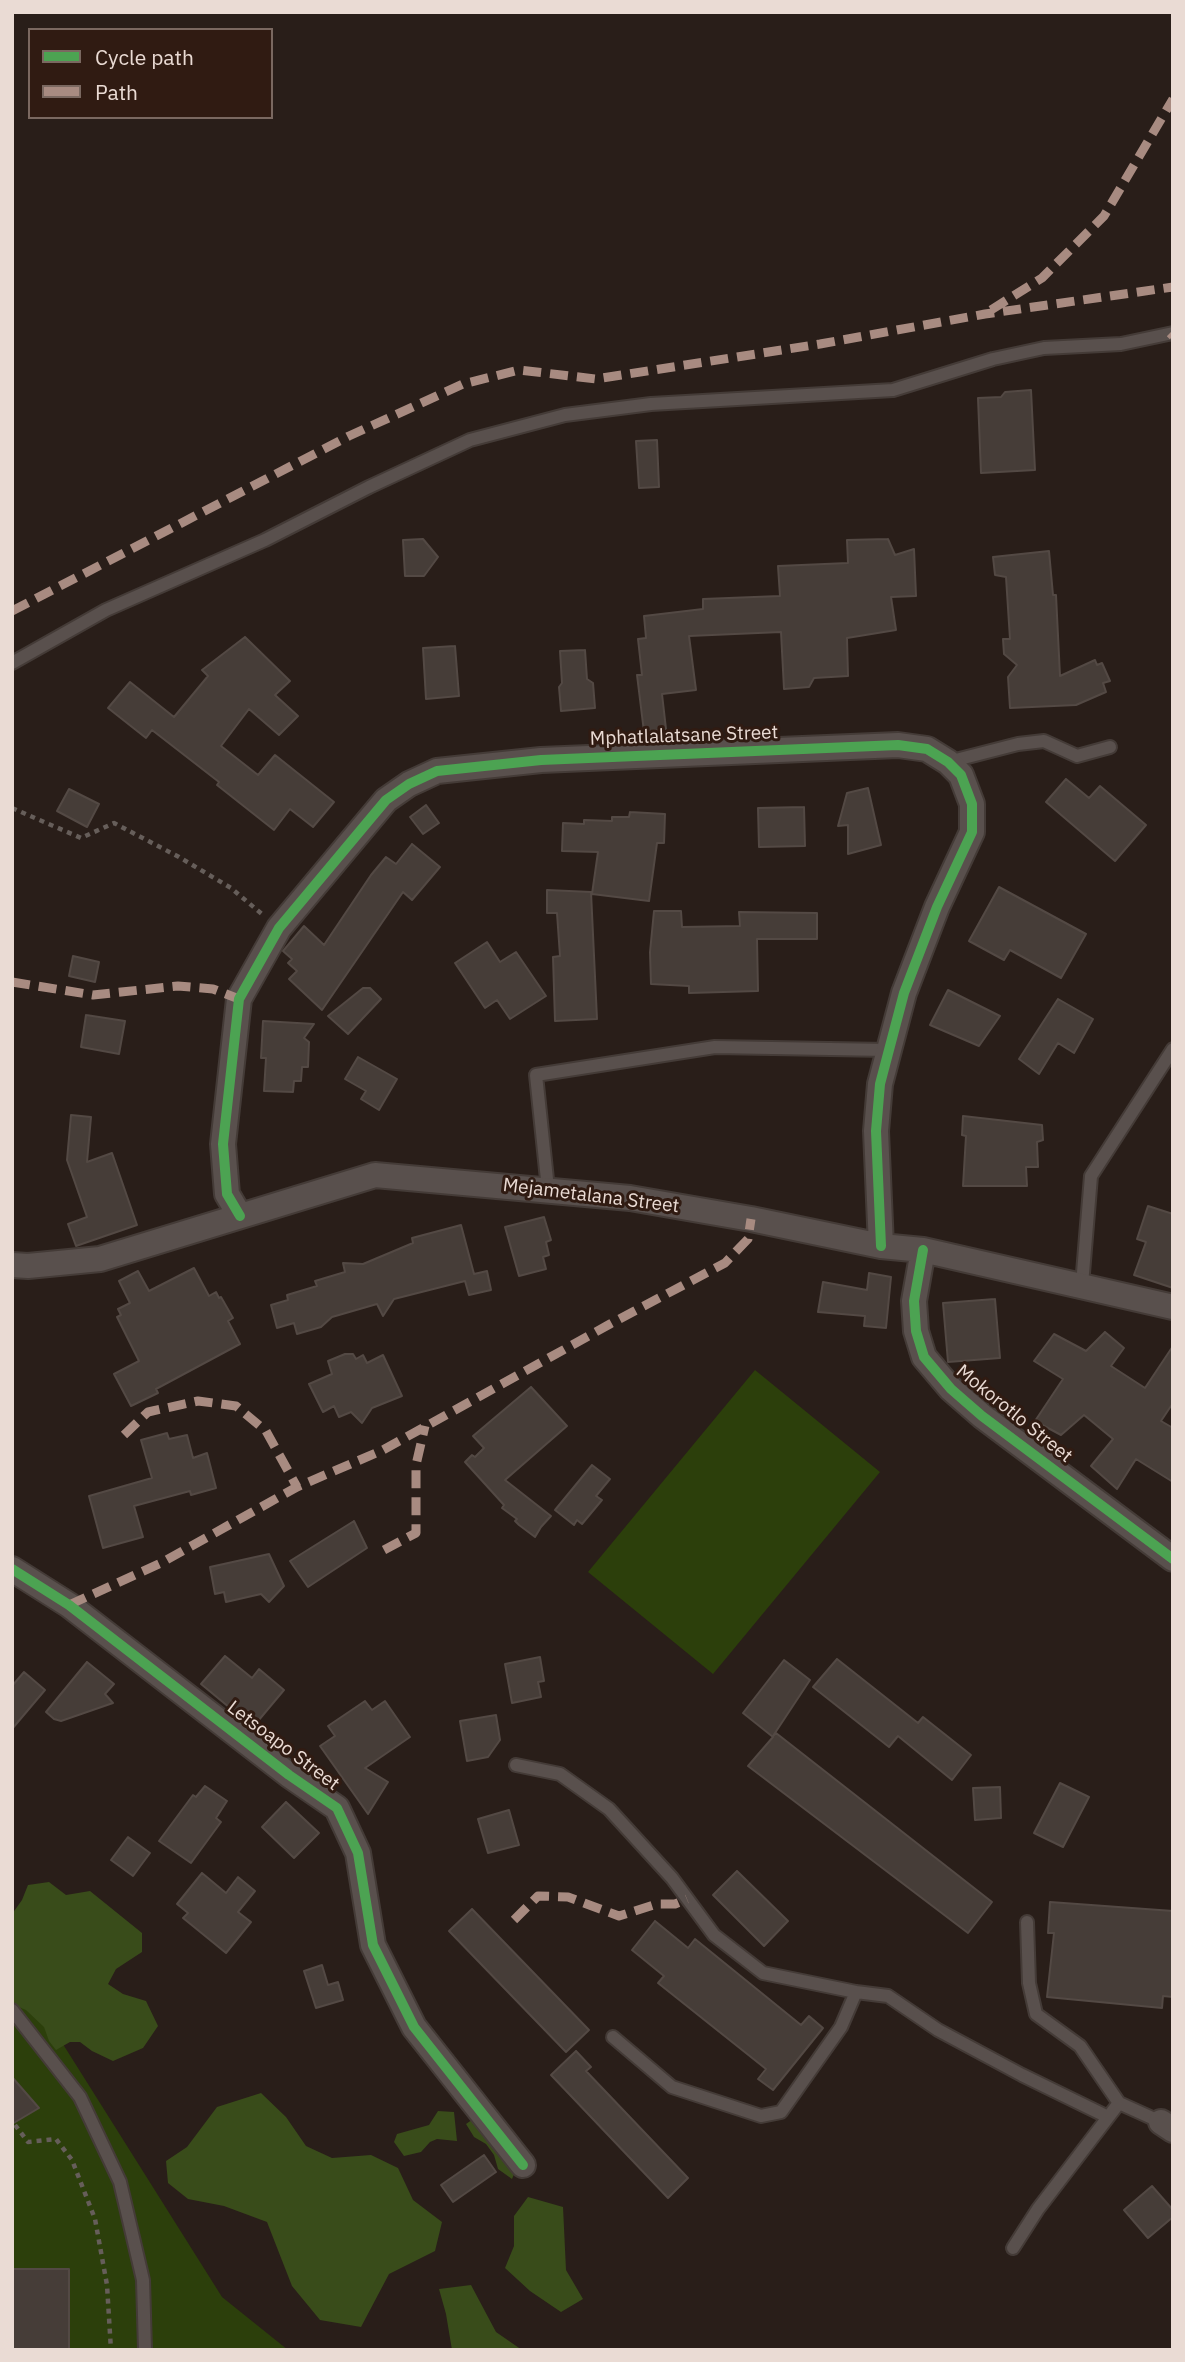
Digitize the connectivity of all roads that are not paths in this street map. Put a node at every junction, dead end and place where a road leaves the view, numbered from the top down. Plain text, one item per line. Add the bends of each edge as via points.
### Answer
1 (1173, 333) edge
2 (12, 663) edge
3 (1110, 747) dead end
4 (948, 762) junction
5 (1173, 1049) edge
6 (887, 1050) junction
7 (548, 1189) junction
8 (240, 1216) junction
9 (881, 1246) junction
10 (923, 1251) junction
11 (12, 1265) edge
12 (1082, 1285) junction
13 (1173, 1307) edge
14 (1173, 1559) edge
15 (12, 1569) edge
16 (516, 1765) dead end
17 (1027, 1922) dead end
18 (856, 1992) junction
19 (12, 2010) edge
20 (613, 2037) dead end
21 (1119, 2103) junction
22 (1108, 2117) junction
23 (1167, 2126) edge
24 (523, 2165) dead end
25 (1013, 2248) dead end
26 (145, 2350) edge

1 - 2 lane via 1121,344 1044,348 893,390 651,404 565,415 470,440 265,540 106,610
3 - 4 lane via 1077,756 1044,741
4 - 6 street via 961,775 972,804 972,832 913,968
4 - 8 street, Mphatlalatsane Street via 927,749 898,745 541,760 437,771 409,784 386,800 279,928 239,999 223,1144 227,1194
5 - 12 lane via 1091,1176
6 - 7 lane via 715,1047 536,1074
6 - 9 street via 876,1131
7 - 8 street, Mejametalana Street via 376,1175
7 - 9 street, Mejametalana Street via 630,1198
8 - 11 street, Mejametalana Street via 100,1259
9 - 10 street, Mejametalana Street
10 - 12 street, Mejametalana Street
10 - 14 street, Mokorotlo Street via 914,1301 924,1357 982,1416
12 - 13 street, Mejametalana Street
15 - 24 street, Letsoapo Street via 69,1605 337,1808 358,1853 373,1945 414,2027
16 - 18 lane via 560,1774 609,1809 672,1878 714,1935 763,1973
17 - 21 lane via 1028,1983 1036,2014 1080,2046
18 - 20 lane via 841,2027 781,2112 761,2116 672,2087
18 - 22 lane via 888,1996 938,2030
19 - 26 lane via 80,2097 120,2182 143,2280
21 - 22 lane
21 - 23 lane
22 - 25 lane

